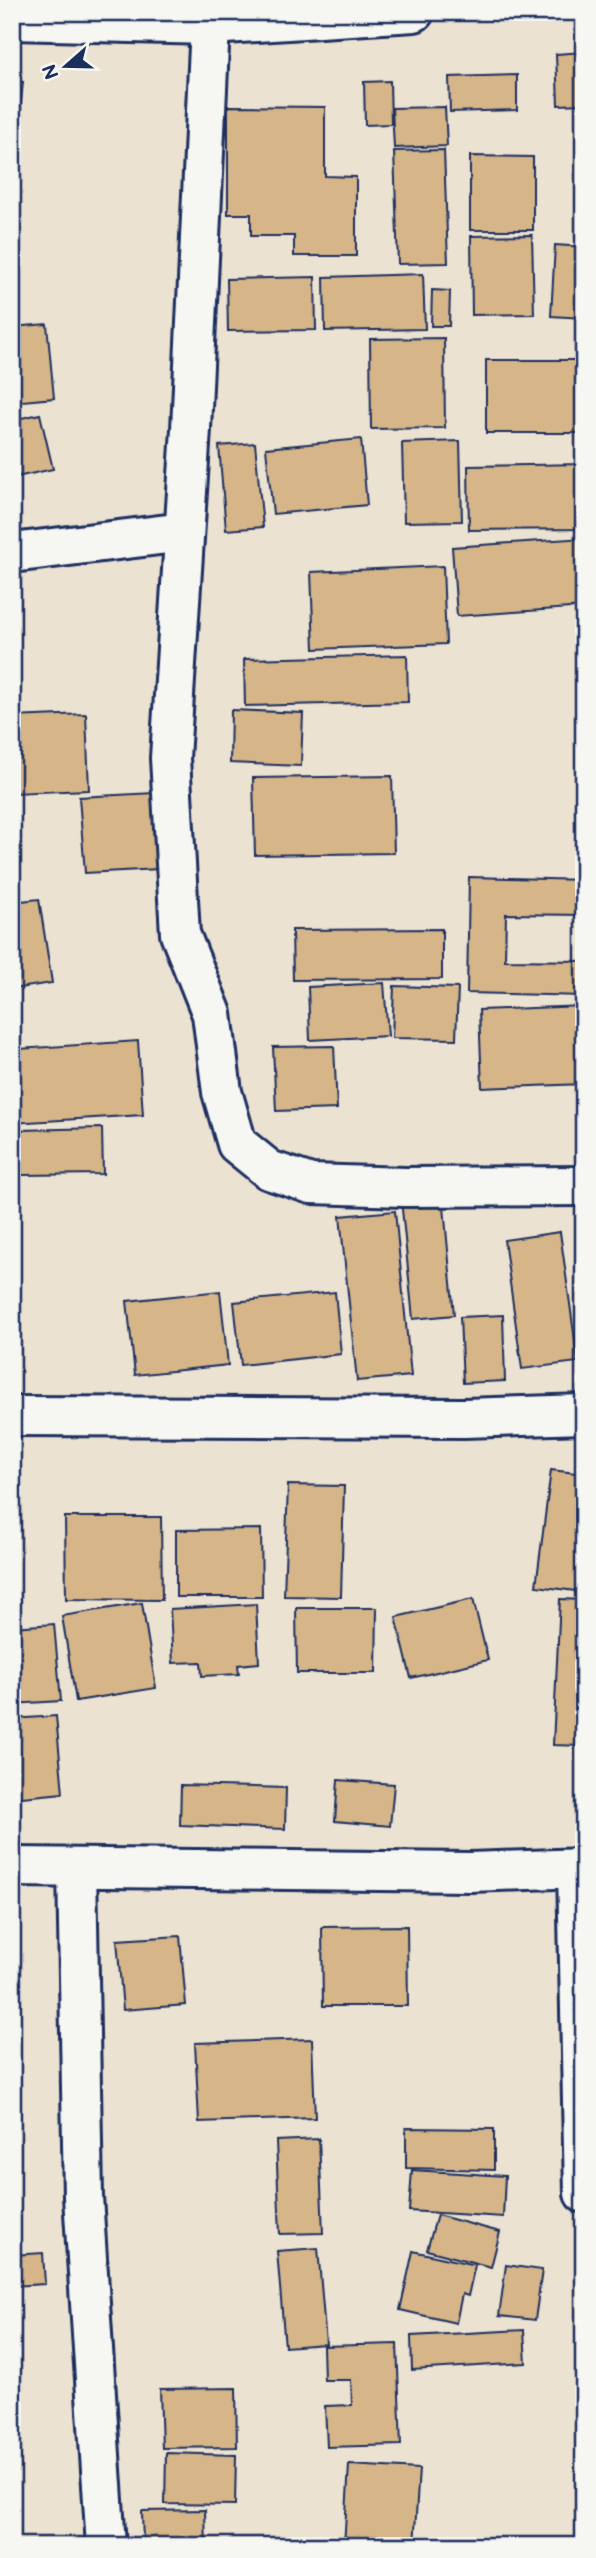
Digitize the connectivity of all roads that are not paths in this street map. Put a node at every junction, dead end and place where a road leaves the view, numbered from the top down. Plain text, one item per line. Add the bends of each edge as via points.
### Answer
1 (414, 12) edge
2 (52, 15) edge
3 (12, 20) edge
4 (210, 25) junction
5 (184, 532) junction
6 (12, 553) edge
7 (584, 1186) edge
8 (584, 1414) edge
9 (12, 1416) edge
10 (12, 1867) edge
11 (77, 1868) junction
12 (581, 1868) edge
13 (584, 2193) edge
14 (106, 2546) edge

1 - 4 street
2 - 3 street
2 - 4 street
4 - 5 street
5 - 6 street
5 - 7 street via 170,758 180,934 212,1014 222,1092 237,1144 269,1170 311,1184
8 - 9 street via 464,1418
10 - 11 street
11 - 12 street via 470,1872
11 - 14 street via 83,2197
12 - 13 street

